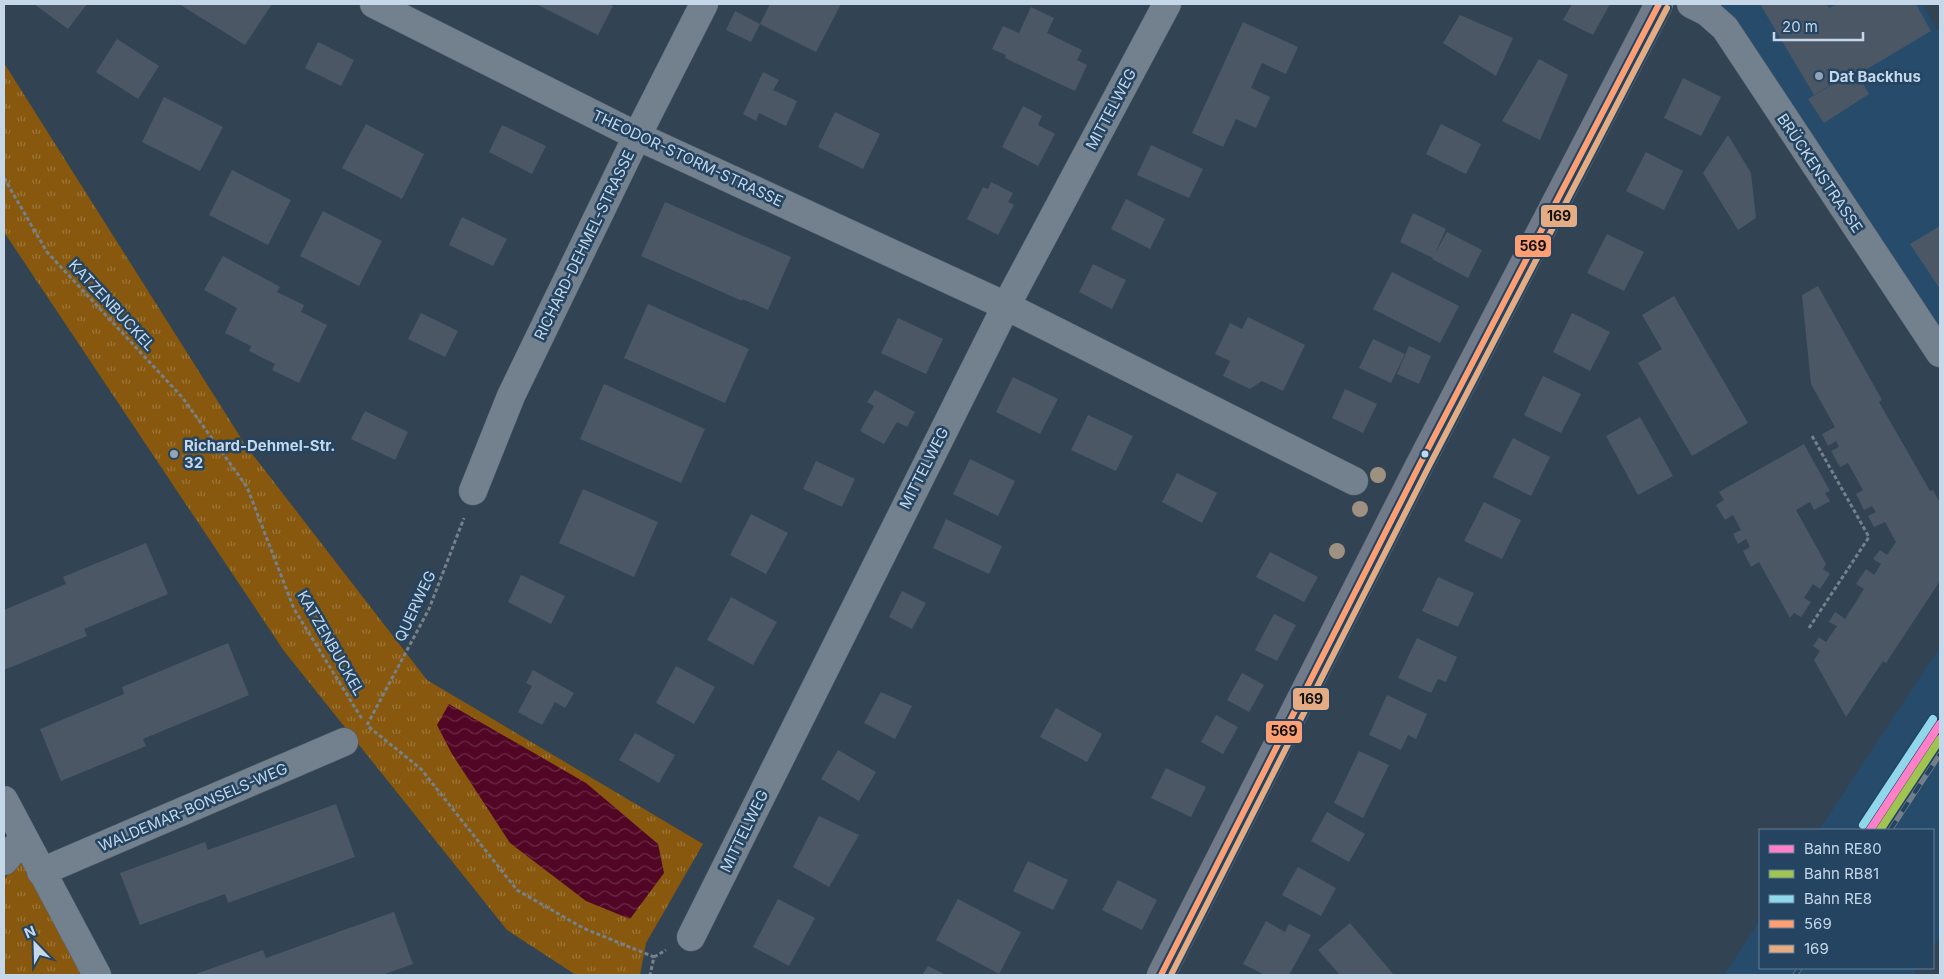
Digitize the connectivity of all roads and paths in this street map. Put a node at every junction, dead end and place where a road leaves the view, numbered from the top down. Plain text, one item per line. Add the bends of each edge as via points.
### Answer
1 (374, 4) edge
2 (704, 4) edge
3 (1167, 4) edge
4 (1659, 4) edge
5 (1691, 4) edge
6 (637, 136) junction
7 (4, 178) edge
8 (1006, 306) junction
9 (1940, 353) edge
10 (1811, 434) dead end
11 (1354, 481) dead end
12 (473, 491) joint
13 (1809, 628) dead end
14 (366, 725) junction
15 (344, 742) dead end
16 (4, 800) edge
17 (23, 839) junction
18 (4, 861) edge
19 (42, 872) junction
20 (691, 937) dead end
21 (96, 975) edge
22 (650, 975) edge
23 (1161, 975) edge

1 - 6 street, THEODOR-STORM-STRASSE
2 - 6 street, RICHARD-DEHMEL-STRASSE
3 - 8 street, MITTELWEG
4 - 23 main road via 1419,466
5 - 9 street, BRÜCKENSTRASSE via 1707,12 1725,28
6 - 8 street, THEODOR-STORM-STRASSE
6 - 12 street, RICHARD-DEHMEL-STRASSE via 511,396
7 - 14 path, KATZENBUCKEL via 47,252 182,397 247,487 294,609
8 - 11 street, THEODOR-STORM-STRASSE
8 - 20 street, MITTELWEG
10 - 13 path via 1869,537
12 - 14 path, QUERWEG via 429,608
14 - 22 path, KATZENBUCKEL via 421,769 517,890 583,928 654,957
15 - 19 street, WALDEMAR-BONSELS-WEG
16 - 17 street
17 - 18 street
17 - 19 street
19 - 21 street

